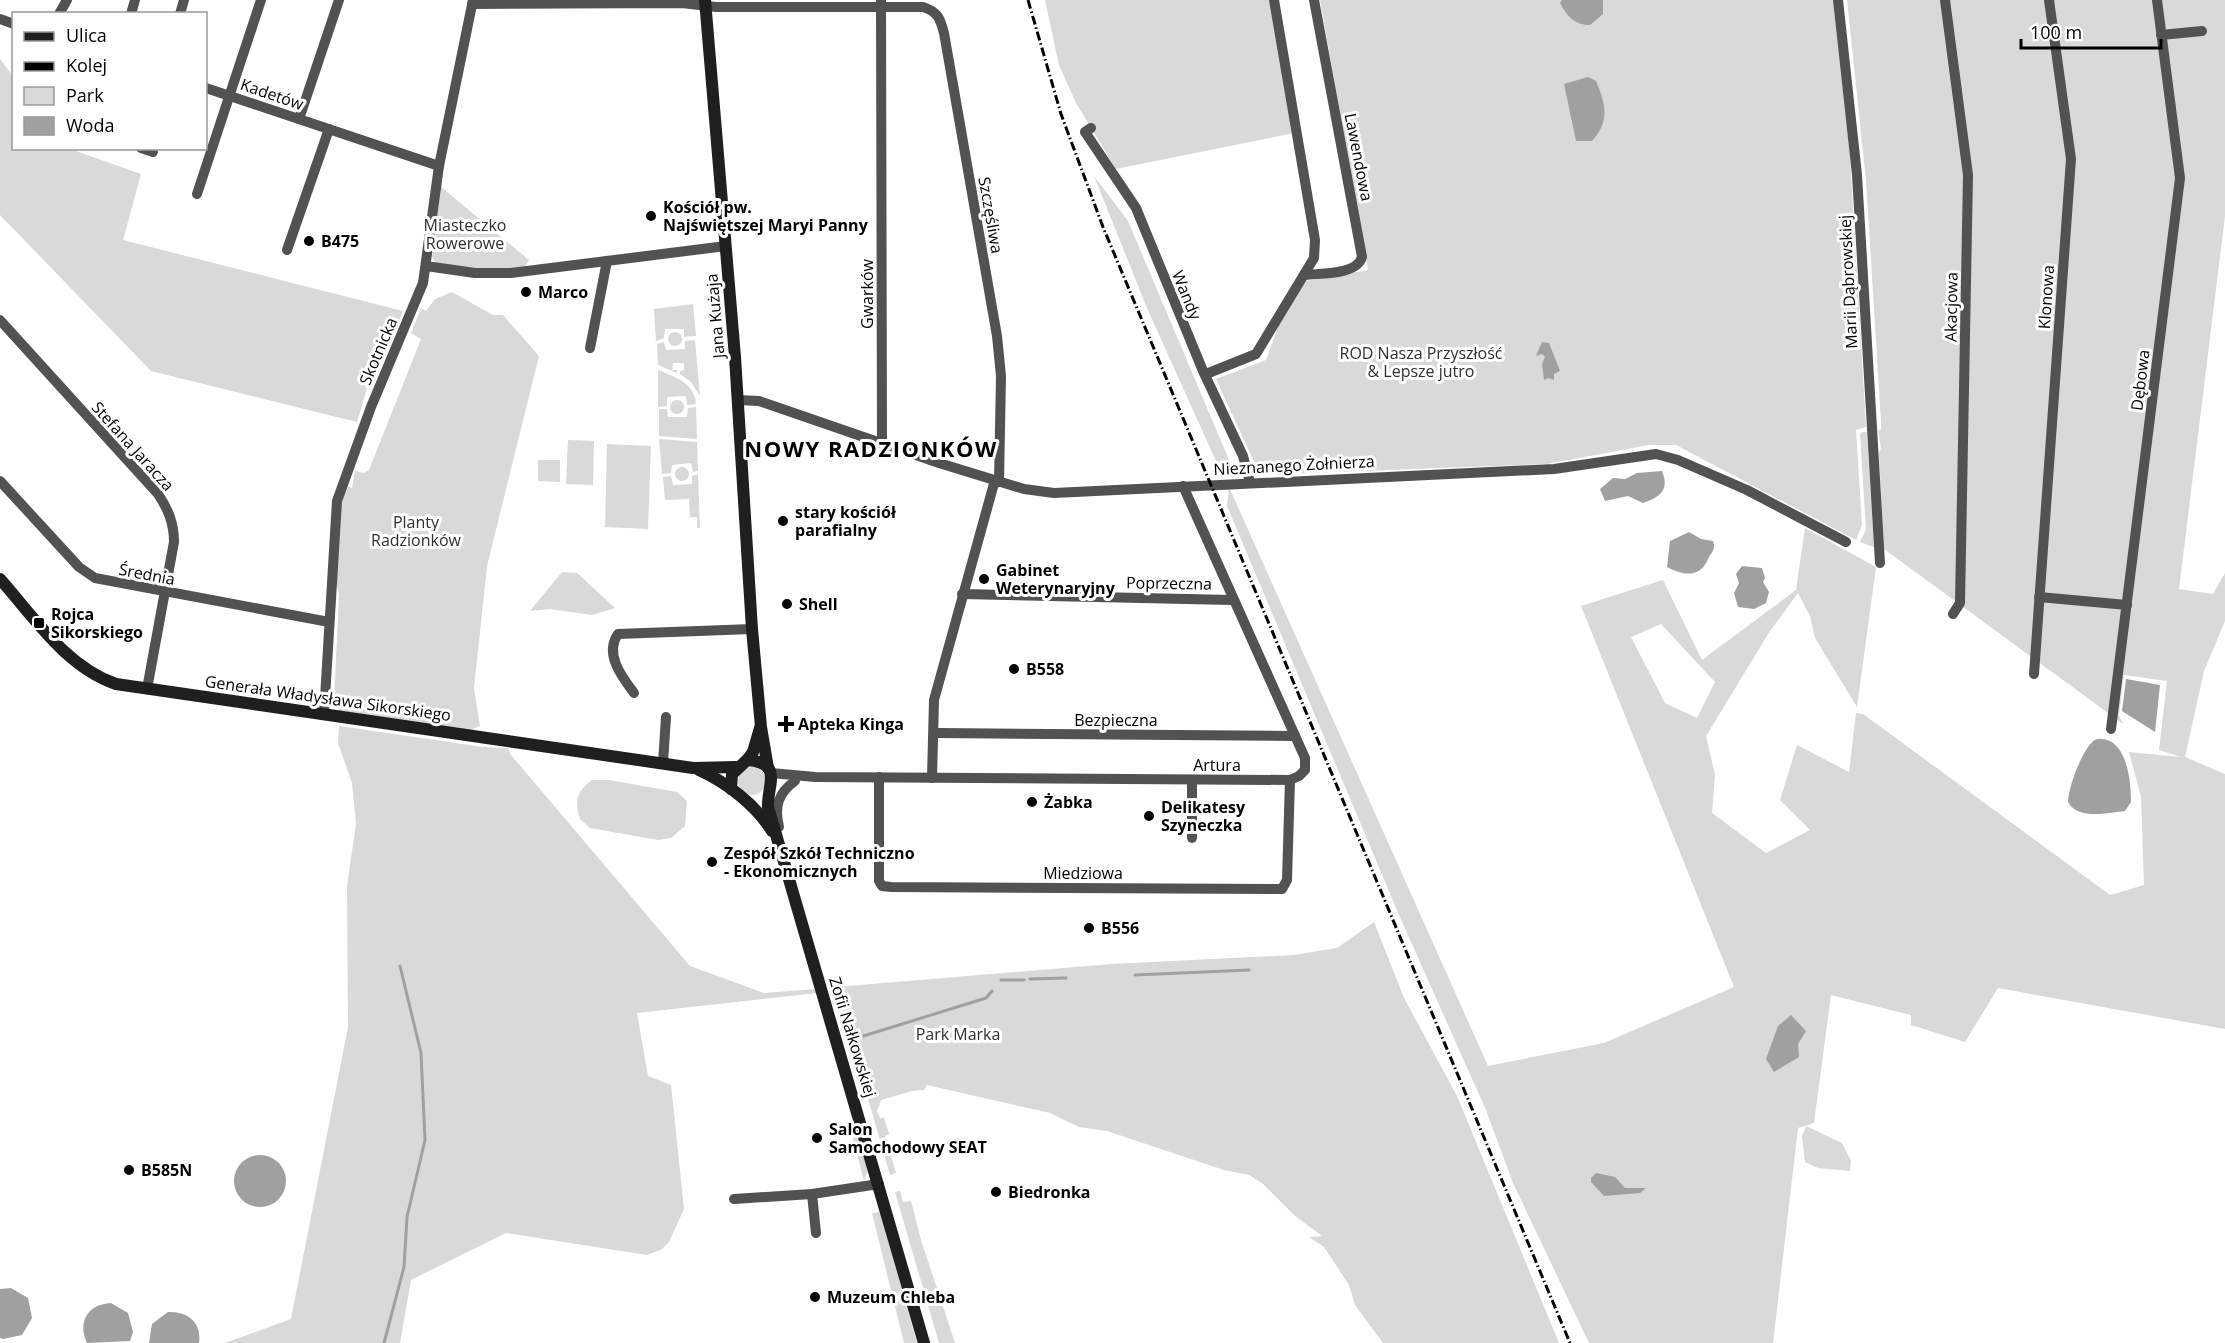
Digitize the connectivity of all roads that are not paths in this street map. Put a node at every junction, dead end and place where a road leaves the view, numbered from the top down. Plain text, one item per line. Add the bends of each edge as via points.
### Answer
1 (261, 0) edge
2 (339, 0) edge
3 (1275, 0) edge
4 (1314, 0) edge
5 (1838, 0) edge
6 (1945, 0) edge
7 (2049, 0) edge
8 (2157, 0) edge
9 (473, 2) edge
10 (705, 2) edge
11 (881, 4) edge
12 (2202, 31) dead end
13 (2161, 35) junction
14 (207, 88) edge
15 (229, 95) junction
16 (298, 119) junction
17 (1091, 128) dead end
18 (329, 129) junction
19 (147, 150) edge
20 (153, 152) dead end
21 (439, 166) junction
22 (196, 194) dead end
23 (726, 246) junction
24 (287, 250) dead end
25 (608, 261) junction
26 (426, 266) junction
27 (1305, 275) junction
28 (0, 320) edge
29 (590, 348) dead end
30 (1206, 374) junction
31 (738, 400) junction
32 (882, 444) junction
33 (0, 481) edge
34 (997, 481) junction
35 (1250, 482) junction
36 (1183, 486) junction
37 (1846, 542) dead end
38 (1880, 563) dead end
39 (0, 579) edge
40 (165, 593) junction
41 (962, 594) junction
42 (2039, 597) junction
43 (1232, 600) junction
44 (2127, 604) junction
45 (1953, 614) dead end
46 (329, 622) junction
47 (752, 629) junction
48 (2034, 674) dead end
49 (147, 689) junction
50 (634, 693) dead end
51 (324, 714) junction
52 (666, 717) dead end
53 (761, 727) junction
54 (2111, 729) dead end
55 (938, 733) dead end
56 (1295, 736) junction
57 (663, 763) junction
58 (742, 763) junction
59 (693, 768) junction
60 (815, 777) junction
61 (879, 777) junction
62 (932, 778) junction
63 (770, 780) junction
64 (1192, 780) junction
65 (1290, 780) junction
66 (795, 781) junction
67 (731, 789) junction
68 (741, 799) junction
69 (1192, 838) dead end
70 (780, 845) junction
71 (879, 1184) junction
72 (812, 1194) junction
73 (734, 1199) dead end
74 (816, 1233) dead end
75 (924, 1343) edge

1 - 15 street
2 - 16 street
3 - 27 street via 1315,240 1314,258
4 - 27 street, Lawendowa via 1362,257 1351,269
5 - 38 street, Marii Dąbrowskiej via 1857,174
6 - 45 street, Akacjowa via 1968,175 1960,603
7 - 42 street, Klonowa via 2071,159
8 - 13 street, Dębowa
9 - 10 street
9 - 21 street, Skotnicka
10 - 11 street via 716,7
10 - 23 street, Jana Kużaja
11 - 32 street, Gwarków
11 - 34 street, Szczęśliwa via 934,11 944,33 999,351
12 - 13 street
13 - 44 street, Dębowa via 2180,178
14 - 15 street, Kadetów
15 - 16 street, Kadetów
15 - 22 street
16 - 18 street, Kadetów
17 - 30 street, Wandy via 1085,132 1136,208
18 - 21 street, Kadetów
18 - 24 street
19 - 20 street
21 - 26 street, Skotnicka
23 - 25 street
23 - 31 street, Jana Kużaja
25 - 26 street via 494,274
25 - 29 street
26 - 46 street, Skotnicka via 421,289 371,407 337,501
27 - 30 street via 1256,354
28 - 40 street, Stefana Jaracza via 168,508 174,542
30 - 35 street, Wandy via 1243,456
31 - 32 street, Nieznanego Żołnierza via 768,403
31 - 47 street, Jana Kużaja
32 - 34 street, Nieznanego Żołnierza
33 - 40 street, Średnia via 88,575
34 - 36 street, Nieznanego Żołnierza via 1054,493
34 - 41 street, Szczęśliwa
35 - 36 street, Nieznanego Żołnierza
35 - 37 street, Nieznanego Żołnierza via 1554,469 1656,454 1747,490
36 - 43 street
39 - 49 street, Generała Władysława Sikorskiego via 78,664 106,681
40 - 46 street, Średnia
40 - 49 street, Stefana Jaracza
41 - 43 street, Poprzeczna
41 - 62 street, Szczęśliwa via 934,700
42 - 44 street
42 - 48 street, Klonowa
43 - 56 street
44 - 54 street, Dębowa
46 - 51 street, Skotnicka
47 - 50 street via 618,634 614,640 614,664
47 - 53 street, Jana Kużaja
49 - 51 street, Generała Władysława Sikorskiego
51 - 57 street, Generała Władysława Sikorskiego
52 - 57 street
53 - 58 street, Jana Kużaja via 753,752
53 - 63 street, Jana Kużaja
55 - 56 street, Bezpieczna
56 - 65 street via 1306,765 1303,774
57 - 59 street, Generała Władysława Sikorskiego
58 - 59 street
58 - 63 street via 762,763
58 - 67 street via 732,774
59 - 67 street via 712,775
60 - 61 street, Artura
60 - 63 street, Artura
60 - 66 street, Artura
61 - 62 street, Artura
61 - 65 street, Miedziowa via 882,886 1278,889 1284,888 1287,880
62 - 64 street, Artura
63 - 66 street, Artura
63 - 68 street via 755,801
63 - 70 street, Jana Kużaja via 768,807
64 - 65 street, Artura
64 - 69 street
66 - 70 street via 783,791 776,808
67 - 68 street
68 - 70 street via 764,818
70 - 71 street, Zofii Nałkowskiej
71 - 72 street
71 - 75 street, Zofii Nałkowskiej
72 - 73 street
72 - 74 street

